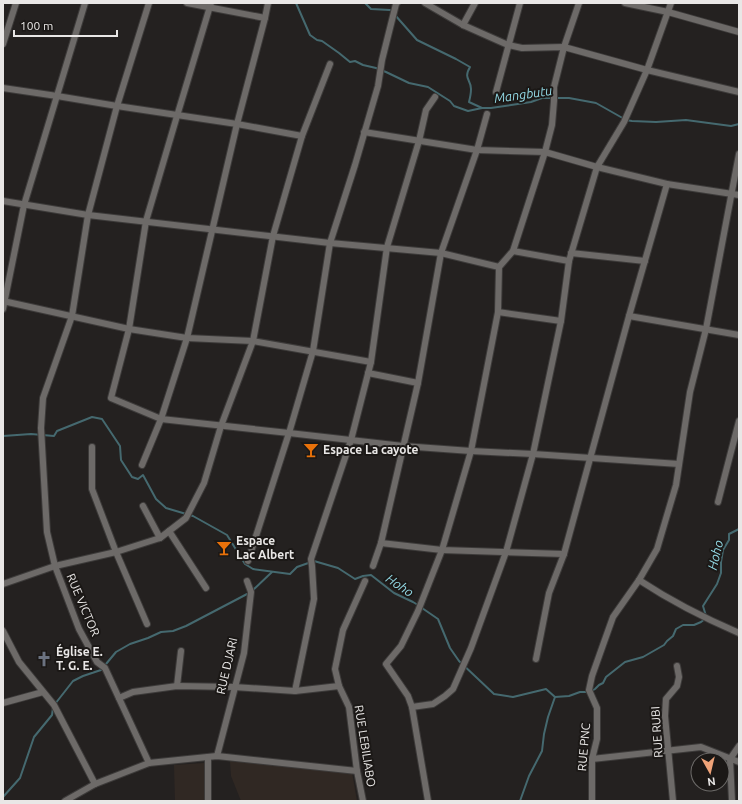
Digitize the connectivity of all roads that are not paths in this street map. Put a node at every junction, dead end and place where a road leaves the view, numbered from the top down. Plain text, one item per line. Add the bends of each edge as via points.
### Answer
1 (16, 3) edge
2 (86, 3) edge
3 (149, 3) edge
4 (187, 3) edge
5 (268, 3) edge
6 (397, 3) edge
7 (425, 3) edge
8 (475, 3) edge
9 (520, 3) edge
10 (579, 3) edge
11 (625, 3) edge
12 (671, 3) edge
13 (211, 5) edge
14 (668, 12) junction
15 (265, 18) junction
16 (463, 26) junction
17 (739, 32) edge
18 (3, 44) edge
19 (508, 45) junction
20 (564, 47) junction
21 (330, 64) dead end
22 (646, 70) junction
23 (3, 88) edge
24 (496, 92) dead end
25 (739, 92) edge
26 (57, 96) junction
27 (435, 97) dead end
28 (116, 106) junction
29 (487, 114) dead end
30 (176, 116) junction
31 (237, 124) junction
32 (364, 132) junction
33 (302, 136) junction
34 (419, 141) junction
35 (477, 150) junction
36 (545, 152) junction
37 (739, 154) edge
38 (596, 167) junction
39 (667, 184) junction
40 (732, 194) junction
41 (739, 195) edge
42 (3, 201) edge
43 (24, 204) junction
44 (88, 215) junction
45 (146, 221) junction
46 (212, 230) junction
47 (273, 236) junction
48 (330, 243) junction
49 (387, 248) junction
50 (513, 251) junction
51 (441, 253) junction
52 (571, 253) junction
53 (569, 261) junction
54 (645, 261) junction
55 (499, 267) junction
56 (4, 301) edge
57 (3, 309) edge
58 (498, 312) junction
59 (72, 316) junction
60 (629, 316) junction
61 (561, 321) junction
62 (129, 329) junction
63 (706, 329) junction
64 (739, 335) edge
65 (187, 338) junction
66 (253, 341) junction
67 (313, 351) junction
68 (371, 362) junction
69 (368, 373) junction
70 (418, 383) junction
71 (161, 419) junction
72 (739, 421) edge
73 (221, 426) junction
74 (289, 433) junction
75 (351, 440) junction
76 (403, 446) junction
77 (92, 447) dead end
78 (470, 451) junction
79 (533, 454) junction
80 (590, 458) junction
81 (679, 464) junction
82 (142, 465) dead end
83 (718, 502) dead end
84 (143, 506) dead end
85 (169, 531) junction
86 (160, 538) junction
87 (381, 543) junction
88 (442, 550) junction
89 (116, 552) junction
90 (506, 552) junction
91 (564, 554) junction
92 (248, 561) dead end
93 (54, 566) junction
94 (373, 566) dead end
95 (247, 580) dead end
96 (639, 580) junction
97 (365, 581) dead end
98 (3, 584) edge
99 (206, 588) dead end
100 (147, 624) dead end
101 (3, 631) edge
102 (739, 633) edge
103 (181, 651) dead end
104 (536, 659) dead end
105 (677, 666) dead end
106 (177, 686) junction
107 (339, 686) junction
108 (234, 687) junction
109 (295, 691) junction
110 (43, 692) junction
111 (119, 698) junction
112 (3, 703) edge
113 (412, 707) junction
114 (739, 746) edge
115 (669, 750) junction
116 (713, 752) edge
117 (217, 756) junction
118 (208, 757) junction
119 (592, 759) junction
120 (730, 759) junction
121 (739, 762) edge
122 (149, 763) junction
123 (357, 771) junction
124 (95, 784) junction
125 (72, 799) edge
126 (65, 801) edge
127 (208, 801) edge
128 (363, 801) edge
129 (428, 801) edge
130 (592, 801) edge
131 (673, 801) edge
132 (732, 801) edge

1 - 18 street
2 - 26 street
3 - 28 street, RUE VICTOR
4 - 13 street
5 - 15 street
6 - 32 street via 378,86
7 - 16 street
8 - 16 street
9 - 19 street
10 - 20 street
11 - 14 street
12 - 14 street
13 - 15 street
13 - 30 street
14 - 17 street
14 - 22 street
15 - 31 street
16 - 19 street
19 - 20 street via 522,48
19 - 24 street
20 - 22 street
20 - 36 street via 554,87 552,125
21 - 33 street
22 - 25 street
22 - 38 street via 624,122
23 - 26 street
26 - 28 street
26 - 43 street
27 - 34 street via 426,110
28 - 30 street
28 - 44 street, RUE VICTOR
29 - 35 street
30 - 31 street
30 - 45 street
31 - 33 street
31 - 46 street
32 - 34 street
32 - 48 street via 356,165
33 - 47 street
34 - 35 street
34 - 49 street
35 - 36 street
35 - 51 street
36 - 38 street
36 - 50 street
37 - 40 street
38 - 39 street
38 - 52 street
39 - 40 street
39 - 54 street
40 - 41 street
40 - 63 street
42 - 43 street
43 - 44 street
43 - 56 street
44 - 45 street
44 - 59 street, RUE VICTOR
45 - 46 street
45 - 62 street
46 - 47 street
46 - 65 street
47 - 48 street
47 - 66 street
48 - 49 street
48 - 67 street
49 - 51 street
49 - 68 street
50 - 53 street
50 - 55 street
51 - 55 street
51 - 70 street
52 - 53 street
52 - 54 street
53 - 61 street
54 - 60 street
55 - 58 street
56 - 57 street
56 - 59 street
58 - 61 street
58 - 78 street
59 - 62 street
59 - 93 street, RUE VICTOR via 43,398 41,428 47,532
60 - 63 street
60 - 80 street
61 - 79 street
62 - 65 street
62 - 71 street via 111,398
63 - 64 street
63 - 81 street via 690,392
65 - 66 street
65 - 71 street
66 - 67 street
66 - 73 street
67 - 68 street
67 - 74 street
68 - 69 street
69 - 70 street
69 - 75 street
70 - 76 street
71 - 73 street
71 - 82 street
72 - 83 street
73 - 74 street
73 - 85 street via 204,483 186,518
74 - 75 street
74 - 92 street
75 - 76 street
75 - 109 street via 311,559 314,599
76 - 78 street
76 - 87 street
77 - 89 street via 92,489
78 - 79 street
78 - 88 street
79 - 80 street
79 - 90 street
80 - 81 street
80 - 91 street
81 - 96 street via 676,485 657,549
84 - 86 street
85 - 86 street
85 - 99 street
86 - 89 street
87 - 88 street
87 - 94 street
88 - 90 street
88 - 113 street via 401,646 386,664 408,696
89 - 93 street
89 - 100 street
90 - 91 street
90 - 113 street via 471,648 453,688 432,704
91 - 104 street via 549,592
93 - 98 street
93 - 111 street, RUE VICTOR via 80,629 97,662 105,668
95 - 108 street, RUE DJARI via 251,592 244,653
96 - 102 street via 700,615
96 - 119 street, RUE PNC via 614,618 596,663 589,690 597,708 597,739
97 - 107 street, RUE LEBILIABO via 343,630 335,669
101 - 110 street via 19,662
103 - 106 street
105 - 115 street, RUE RUBI via 677,686 666,700
106 - 108 street
106 - 111 street via 133,692
107 - 109 street
107 - 123 street, RUE LEBILIABO via 349,707
108 - 109 street
108 - 117 street, RUE DJARI
110 - 112 street
110 - 124 street via 54,705
111 - 122 street, RUE VICTOR
113 - 129 street
114 - 120 street
115 - 116 street via 701,747
115 - 119 street
115 - 131 street, RUE RUBI
117 - 118 street
117 - 123 street
118 - 122 street
118 - 127 street
119 - 130 street, RUE PNC
120 - 121 street
120 - 132 street
122 - 124 street
123 - 128 street, RUE LEBILIABO
124 - 125 street
125 - 126 street

